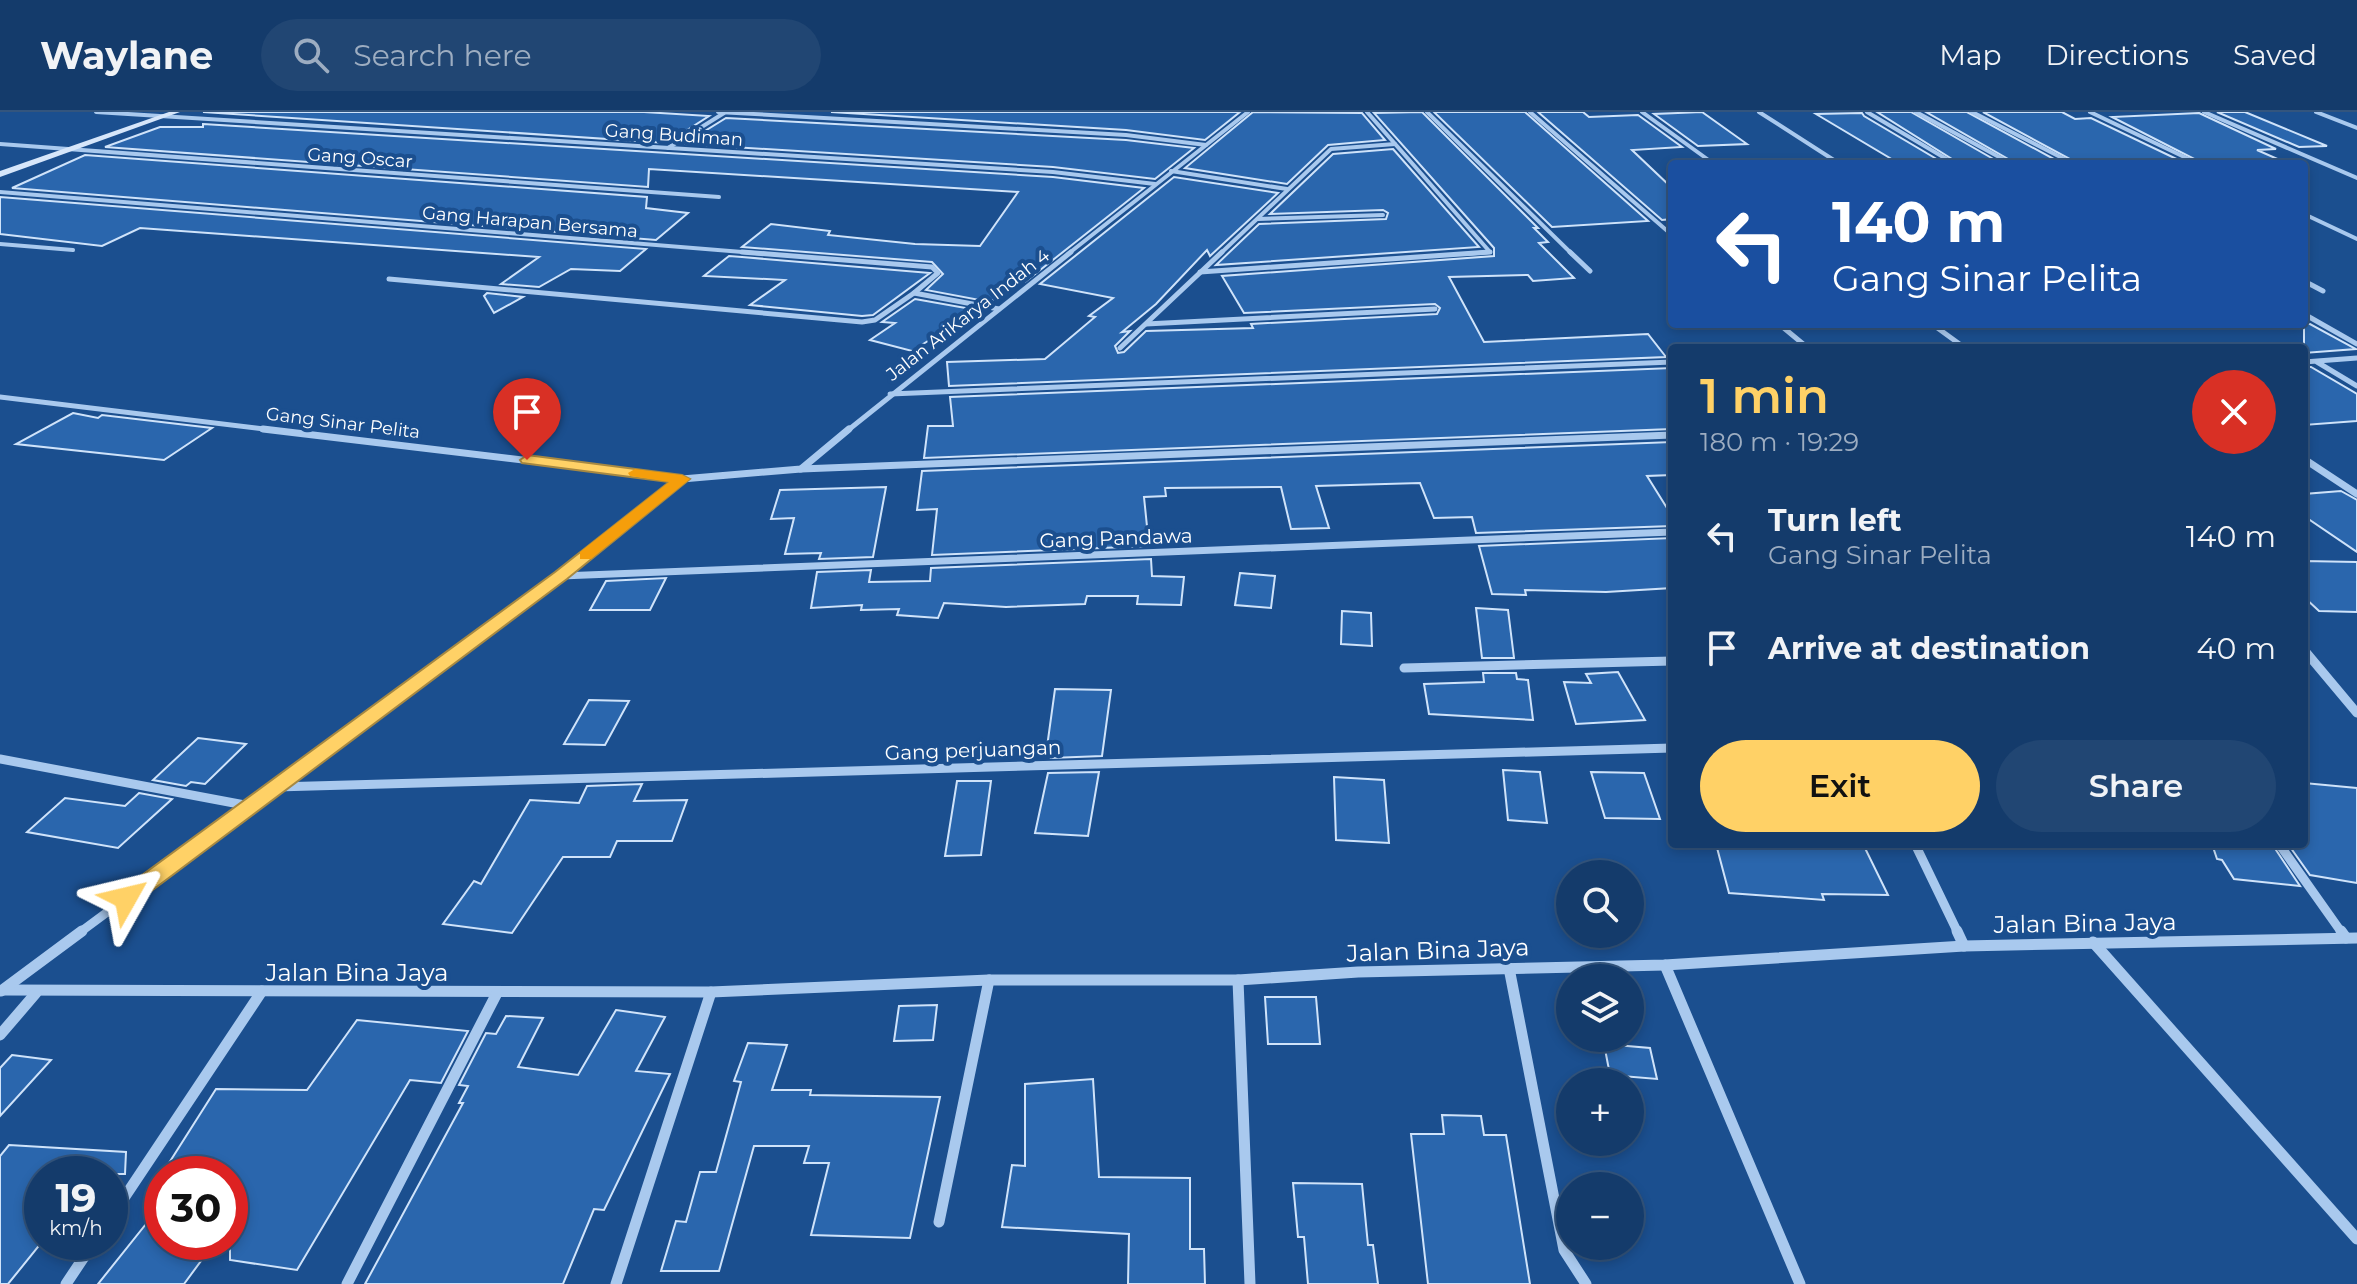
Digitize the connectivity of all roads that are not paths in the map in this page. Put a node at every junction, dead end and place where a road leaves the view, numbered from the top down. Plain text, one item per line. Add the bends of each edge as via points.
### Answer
1 (96, 112) edge
2 (176, 112) edge
3 (718, 112) edge
4 (725, 112) edge
5 (1248, 112) edge
6 (1367, 112) edge
7 (1427, 112) edge
8 (1530, 112) edge
9 (1642, 112) edge
10 (1759, 112) edge
11 (1867, 112) edge
12 (1916, 112) edge
13 (1972, 112) edge
14 (2090, 112) edge
15 (2204, 112) edge
16 (2316, 112) edge
17 (757, 113) edge
18 (161, 117) junction
19 (2357, 128) edge
20 (0, 144) edge
21 (1395, 144) junction
22 (1206, 145) junction
23 (668, 149) junction
24 (66, 150) junction
25 (1708, 160) edge
26 (1834, 160) edge
27 (1948, 160) edge
28 (2005, 160) edge
29 (2066, 160) edge
30 (2191, 160) edge
31 (1171, 170) junction
32 (0, 174) edge
33 (2357, 178) edge
34 (1155, 184) junction
35 (1287, 189) junction
36 (0, 192) edge
37 (719, 197) dead end
38 (1383, 215) dead end
39 (2308, 216) edge
40 (1258, 219) junction
41 (1668, 232) edge
42 (2357, 239) edge
43 (0, 244) edge
44 (73, 250) dead end
45 (1590, 271) dead end
46 (1199, 272) junction
47 (389, 279) dead end
48 (2308, 283) edge
49 (2323, 291) dead end
50 (914, 293) junction
51 (999, 309) junction
52 (1435, 309) dead end
53 (2308, 316) edge
54 (1145, 324) junction
55 (1784, 328) edge
56 (1938, 328) edge
57 (1803, 344) edge
58 (1960, 344) edge
59 (2357, 344) edge
60 (1120, 348) dead end
61 (2357, 358) edge
62 (2317, 361) junction
63 (1668, 362) edge
64 (2308, 362) edge
65 (2357, 386) edge
66 (889, 395) junction
67 (0, 397) edge
68 (1668, 435) edge
69 (2308, 462) edge
70 (801, 469) junction
71 (682, 479) junction
72 (2357, 494) edge
73 (1668, 532) edge
74 (561, 576) junction
75 (2308, 655) edge
76 (1668, 661) edge
77 (1404, 668) dead end
78 (2357, 713) edge
79 (1668, 748) edge
80 (0, 759) edge
81 (276, 787) junction
82 (250, 806) junction
83 (1917, 848) edge
84 (2282, 848) edge
85 (2352, 938) edge
86 (2093, 942) junction
87 (1964, 946) junction
88 (1665, 965) junction
89 (1509, 968) junction
90 (989, 980) junction
91 (1238, 980) junction
92 (2, 990) edge
93 (262, 991) junction
94 (711, 992) junction
95 (36, 993) junction
96 (497, 993) junction
97 (0, 1035) edge
98 (128, 1192) edge
99 (939, 1222) dead end
100 (2357, 1239) edge
101 (82, 1260) edge
102 (66, 1284) edge
103 (347, 1284) edge
104 (616, 1284) edge
105 (1250, 1284) edge
106 (1586, 1284) edge
107 (1800, 1284) edge

1 - 18 street, Gang Budiman
2 - 18 street
3 - 4 street
4 - 17 street
4 - 23 street
5 - 22 street, Jalan AriKarya Indah 4
6 - 21 street
7 - 45 street
8 - 41 street
9 - 25 street
10 - 26 street
11 - 27 street
12 - 28 street
13 - 29 street
14 - 30 street
15 - 33 street
16 - 19 street
17 - 22 street via 1126,135
18 - 23 street, Gang Budiman
18 - 24 street
20 - 24 street, Gang Oscar
21 - 35 street via 1333,147
21 - 46 street via 1490,252
22 - 31 street, Jalan AriKarya Indah 4
23 - 34 street, Gang Budiman via 1076,174
24 - 32 street
24 - 37 street, Gang Oscar
31 - 34 street, Jalan AriKarya Indah 4
31 - 35 street
34 - 51 street, Jalan AriKarya Indah 4
35 - 40 street
36 - 50 street, Gang Harapan Bersama via 936,270
38 - 40 street
39 - 42 street
40 - 46 street
43 - 44 street
46 - 54 street
47 - 50 street via 862,322 875,320
48 - 49 street
50 - 51 street
51 - 66 street, Jalan AriKarya Indah 4
52 - 54 street
53 - 59 street
54 - 60 street
55 - 57 street
56 - 58 street
61 - 62 street
62 - 64 street
62 - 65 street
63 - 66 street
66 - 70 street, Jalan AriKarya Indah 4
67 - 71 street, Gang Sinar Pelita
68 - 70 street
69 - 72 street
70 - 71 street
71 - 74 street
73 - 74 street, Gang Pandawa
74 - 81 street
75 - 78 street
76 - 77 street
79 - 81 street, Gang perjuangan
80 - 82 street
81 - 82 street
82 - 92 street
83 - 87 street
84 - 85 street
85 - 86 street, Jalan Bina Jaya
86 - 87 street, Jalan Bina Jaya
86 - 100 street
87 - 88 street, Jalan Bina Jaya
88 - 89 street, Jalan Bina Jaya
88 - 107 street
89 - 91 street, Jalan Bina Jaya
89 - 106 street via 1564,1250
90 - 91 street, Jalan Bina Jaya
90 - 94 street, Jalan Bina Jaya
90 - 99 street
91 - 105 street
92 - 95 street, Jalan Bina Jaya
93 - 95 street, Jalan Bina Jaya
93 - 96 street, Jalan Bina Jaya
93 - 98 street
94 - 96 street, Jalan Bina Jaya
94 - 104 street
95 - 97 street
96 - 103 street
101 - 102 street

